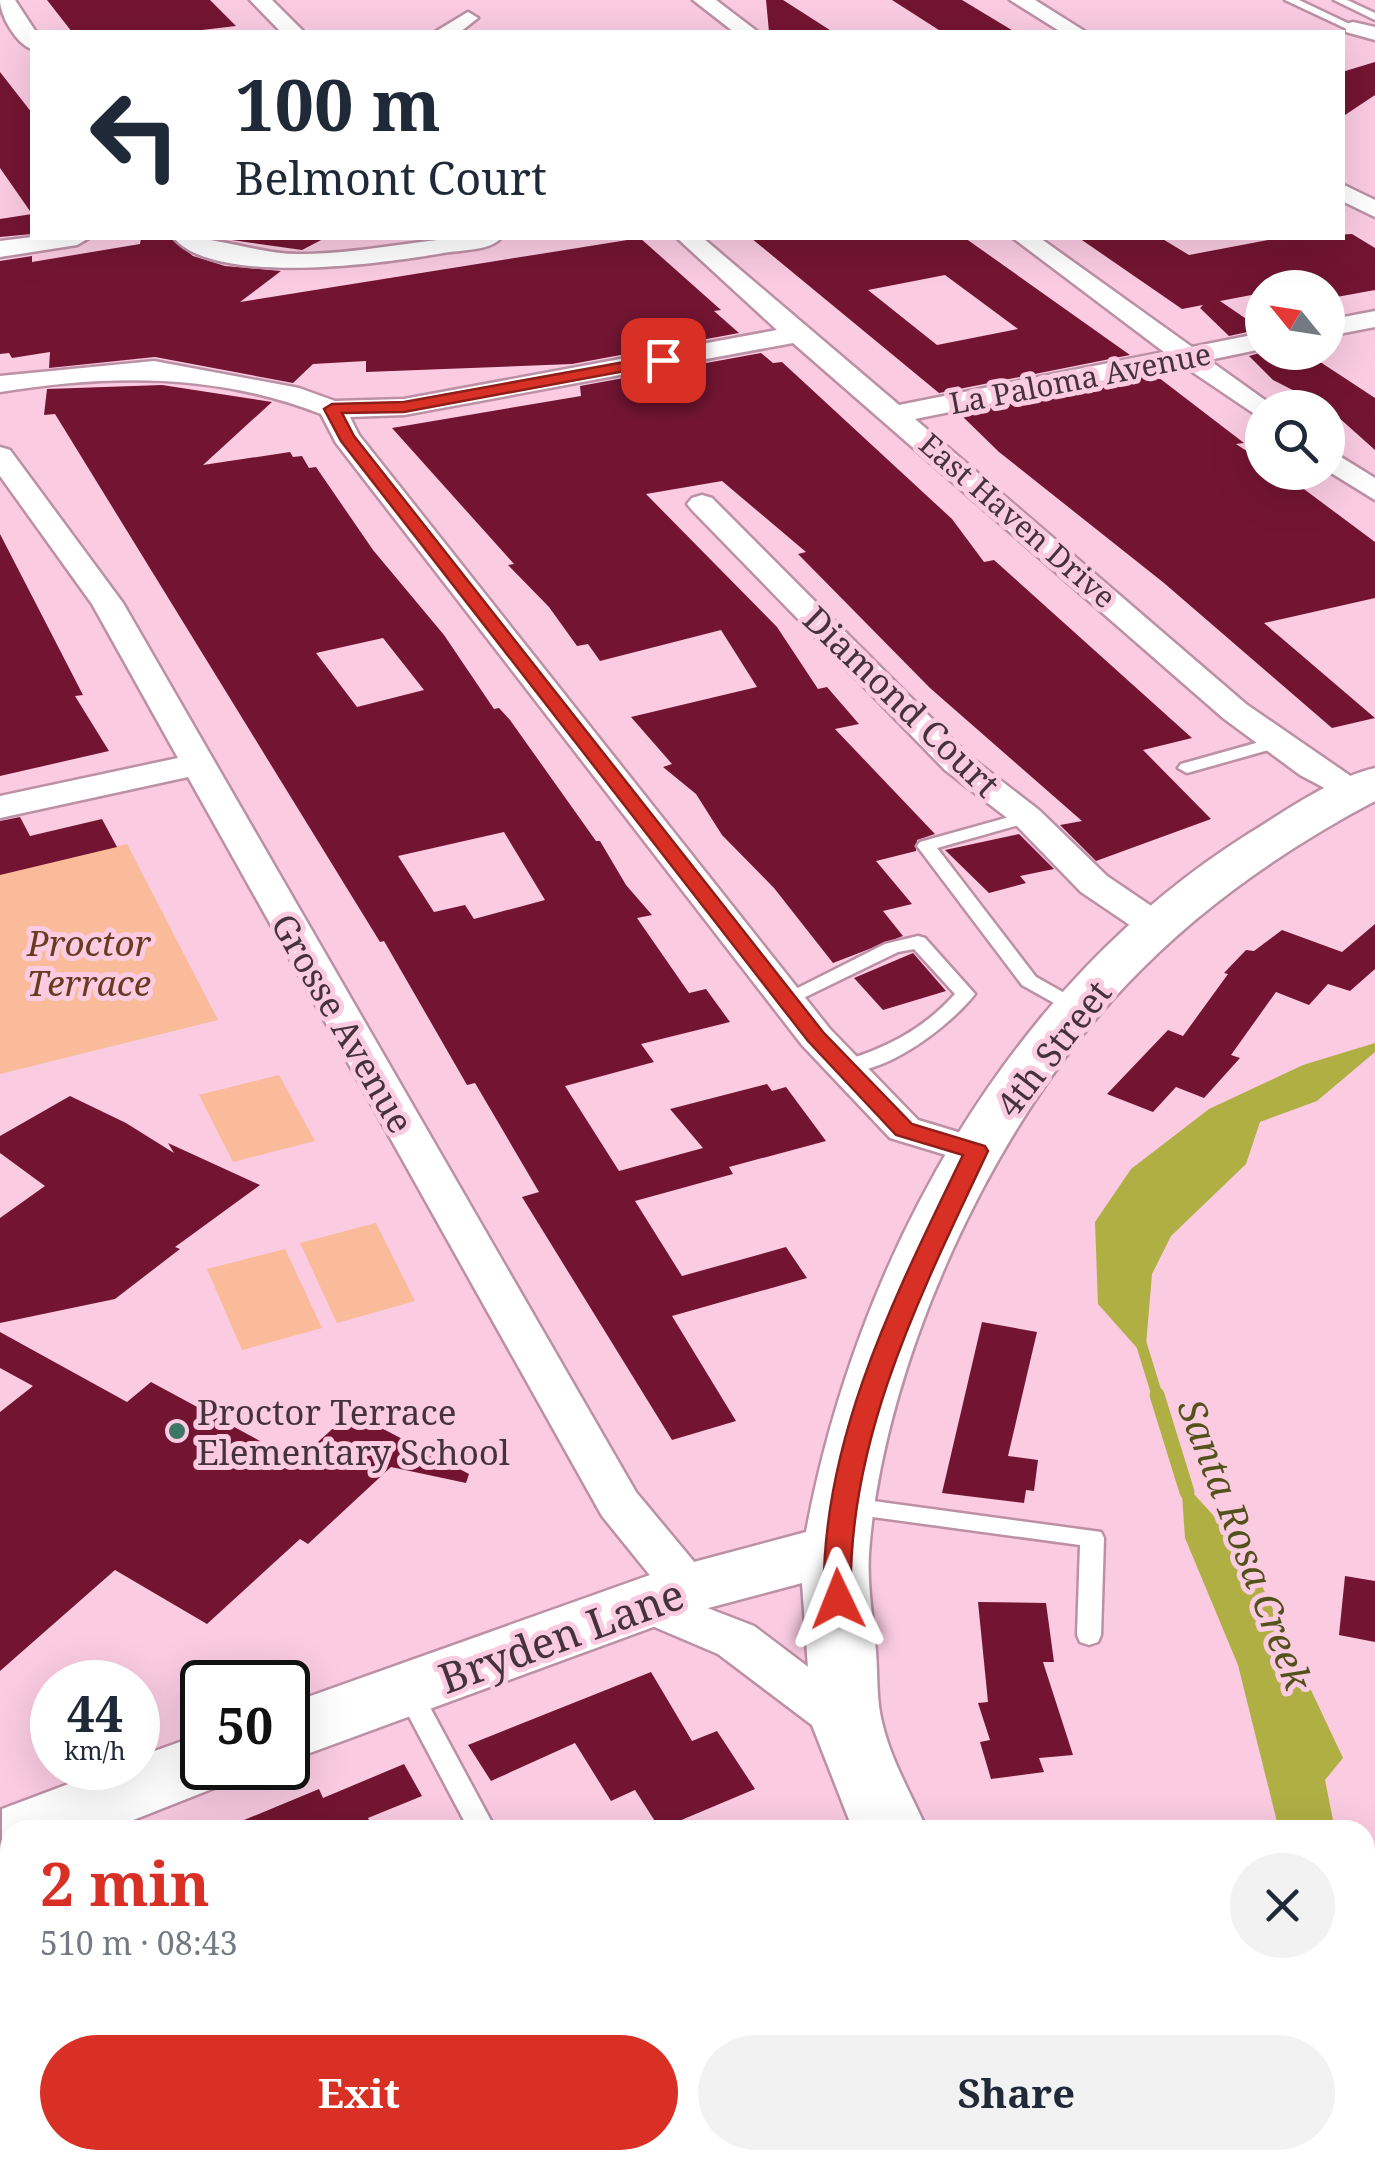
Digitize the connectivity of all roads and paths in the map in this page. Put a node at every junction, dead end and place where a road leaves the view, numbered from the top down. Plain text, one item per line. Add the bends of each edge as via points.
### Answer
1 (4, 0) edge
2 (260, 0) edge
3 (703, 0) edge
4 (1020, 0) edge
5 (1290, 0) edge
6 (1339, 0) edge
7 (1375, 17) edge
8 (468, 18) dead end
9 (291, 30) edge
10 (449, 30) edge
11 (744, 30) edge
12 (1071, 30) edge
13 (1364, 31) edge
14 (30, 41) edge
15 (1345, 193) edge
16 (1375, 210) edge
17 (63, 240) edge
18 (194, 240) edge
19 (476, 240) edge
20 (691, 240) edge
21 (1028, 240) edge
22 (0, 249) edge
23 (1375, 318) edge
24 (1345, 324) edge
25 (794, 335) junction
26 (1245, 345) edge
27 (1187, 357) junction
28 (0, 384) edge
29 (1245, 399) edge
30 (332, 409) junction
31 (897, 414) junction
32 (0, 456) edge
33 (1345, 470) edge
34 (1375, 491) edge
35 (702, 504) dead end
36 (1276, 742) junction
37 (195, 765) junction
38 (1187, 768) dead end
39 (1364, 788) edge
40 (0, 807) edge
41 (1027, 817) junction
42 (1156, 926) junction
43 (786, 999) junction
44 (1077, 1008) junction
45 (843, 1067) junction
46 (976, 1151) junction
47 (840, 1526) junction
48 (668, 1596) junction
49 (1089, 1635) dead end
50 (408, 1690) junction
51 (847, 1724) junction
52 (310, 1725) edge
53 (180, 1773) edge
54 (77, 1820) edge
55 (478, 1820) edge
56 (886, 1820) edge

1 - 14 street
2 - 9 street
3 - 11 street
4 - 12 street
5 - 13 lane
6 - 7 lane
8 - 10 street
15 - 16 street
17 - 22 street
18 - 19 street via 294,264
20 - 25 street, East Haven Drive
21 - 27 street
23 - 24 street
25 - 30 street via 404,407
25 - 31 street, East Haven Drive
26 - 27 street, La Paloma Avenue
27 - 29 street
27 - 31 street, La Paloma Avenue
28 - 30 street via 154,370 265,389
30 - 43 street via 346,437
31 - 36 street, East Haven Drive
32 - 37 street, Grosse Avenue via 107,603
33 - 34 street
35 - 41 street, Diamond Court via 957,763
36 - 38 lane
36 - 39 street, East Haven Drive via 1306,767
37 - 40 street
37 - 48 street, Grosse Avenue
39 - 42 main road, 4th Street via 1255,854
41 - 42 street, Diamond Court via 1094,884
41 - 44 lane via 926,846 1029,981
42 - 44 main road, 4th Street
43 - 45 street
43 - 45 lane via 918,942 965,994 939,1026 881,1057
44 - 46 main road, 4th Street
45 - 46 street via 904,1130
46 - 47 main road, 4th Street via 894,1325
47 - 48 main road, Bryden Lane via 753,1574
47 - 49 lane via 1092,1538
47 - 51 main road, 4th Street
48 - 50 main road, Bryden Lane
48 - 51 street
50 - 52 main road, Bryden Lane
50 - 55 lane
51 - 56 main road, 4th Street
53 - 54 main road

